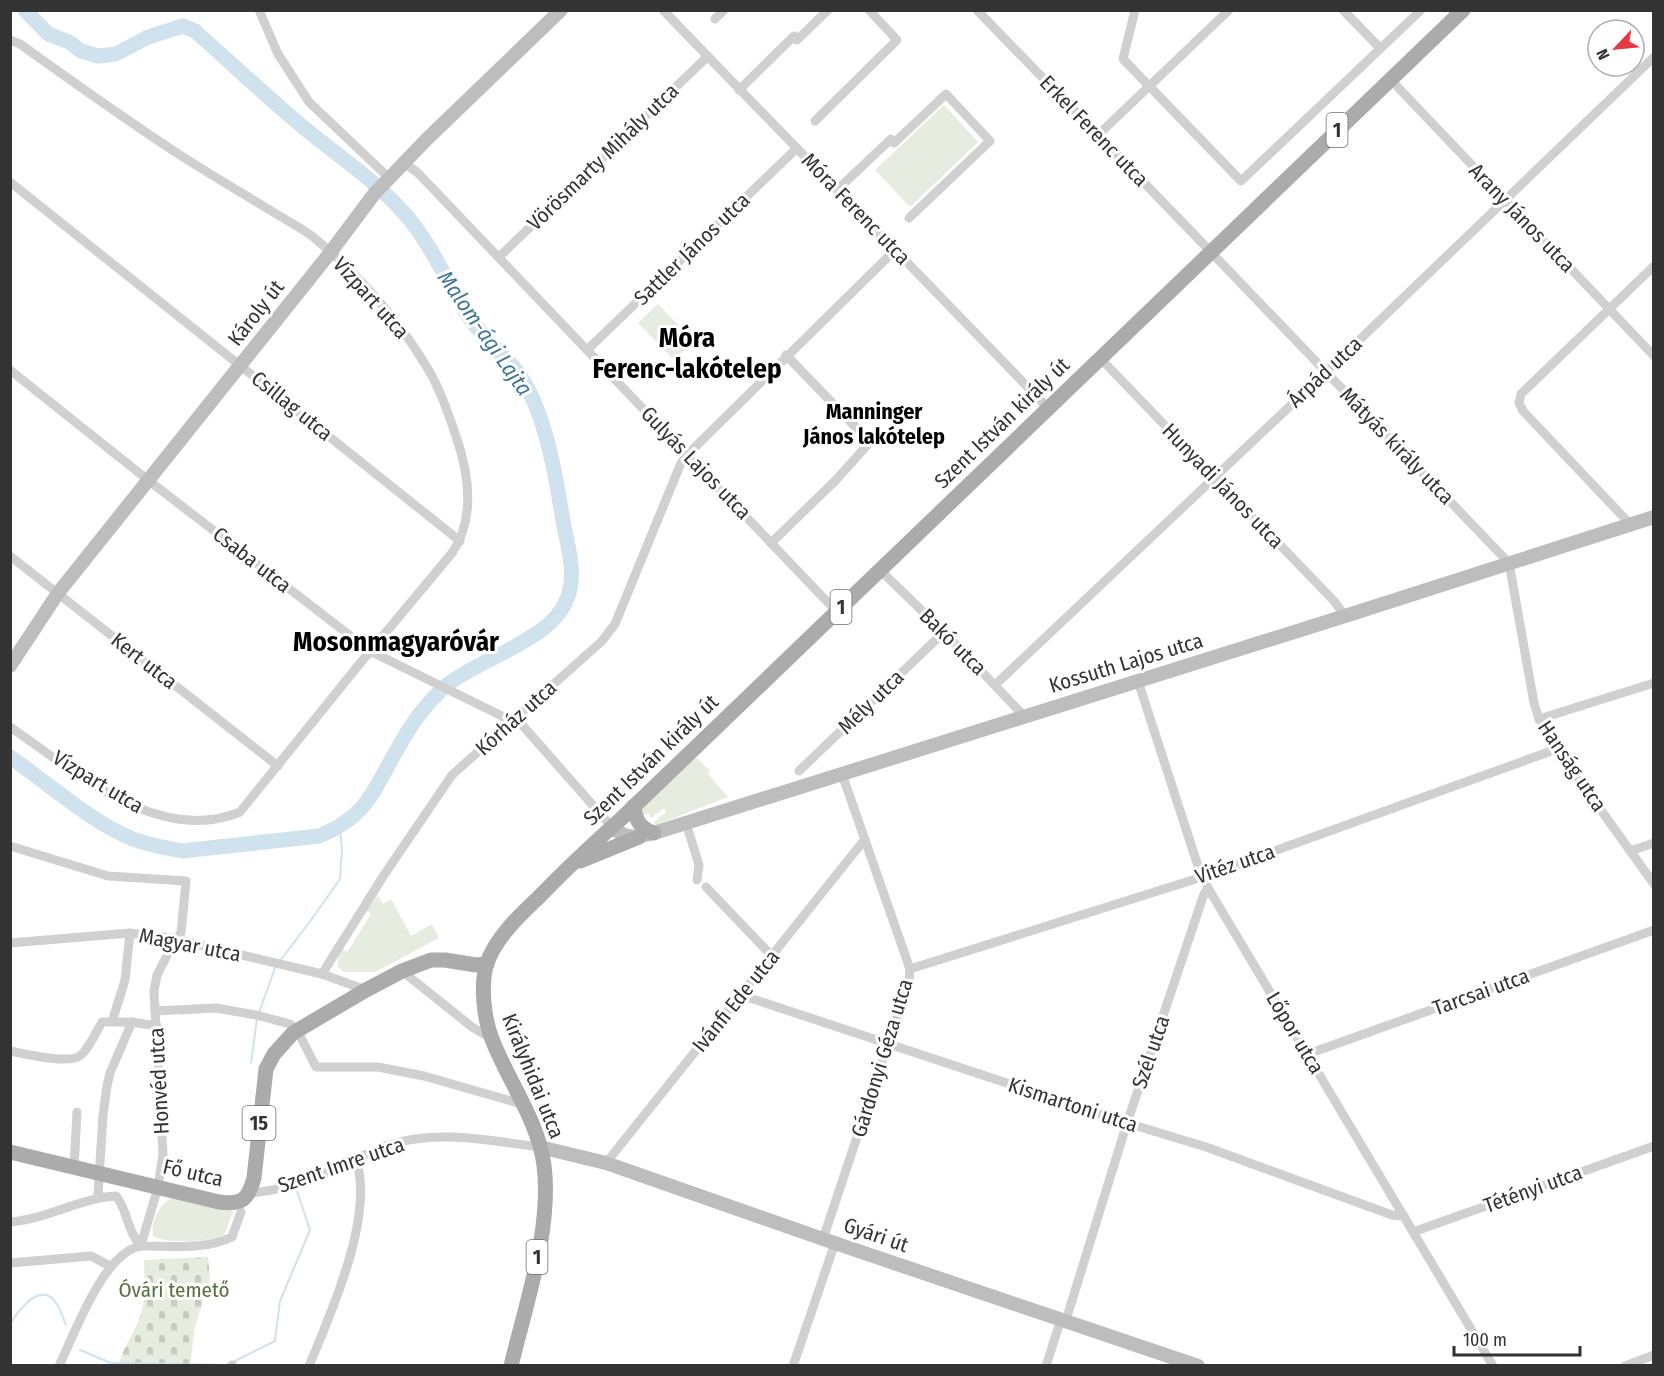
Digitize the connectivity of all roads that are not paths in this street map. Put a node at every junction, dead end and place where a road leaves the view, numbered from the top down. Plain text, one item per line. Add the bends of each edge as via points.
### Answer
1 (260, 10) edge
2 (561, 10) edge
3 (663, 10) edge
4 (724, 10) edge
5 (828, 10) edge
6 (869, 10) edge
7 (977, 10) edge
8 (1135, 10) edge
9 (1229, 10) edge
10 (1343, 10) edge
11 (1421, 10) edge
12 (1463, 10) edge
13 (716, 19) dead end
14 (10, 40) edge
15 (1380, 48) junction
16 (707, 57) junction
17 (1653, 57) edge
18 (1390, 79) junction
19 (1149, 87) junction
20 (739, 90) junction
21 (814, 121) dead end
22 (1098, 135) junction
23 (797, 148) junction
24 (403, 162) junction
25 (386, 180) junction
26 (10, 182) edge
27 (837, 190) junction
28 (1505, 200) junction
29 (909, 218) dead end
30 (895, 250) junction
31 (1211, 252) junction
32 (330, 253) junction
33 (500, 257) junction
34 (1653, 266) edge
35 (1609, 309) junction
36 (587, 350) junction
37 (786, 355) junction
38 (1653, 356) edge
39 (1100, 358) junction
40 (241, 365) junction
41 (10, 370) edge
42 (1326, 372) junction
43 (1048, 408) junction
44 (688, 454) junction
45 (1214, 477) junction
46 (148, 480) junction
47 (1653, 517) edge
48 (1630, 524) junction
49 (460, 541) junction
50 (771, 543) junction
51 (10, 556) edge
52 (1509, 563) junction
53 (880, 570) junction
54 (58, 593) junction
55 (836, 611) junction
56 (1345, 616) junction
57 (944, 632) junction
58 (370, 651) junction
59 (10, 666) edge
60 (1138, 681) junction
61 (1653, 683) edge
62 (995, 685) junction
63 (1024, 717) junction
64 (514, 719) junction
65 (1539, 719) junction
66 (10, 727) edge
67 (1557, 749) junction
68 (278, 766) junction
69 (799, 771) dead end
70 (842, 774) junction
71 (634, 806) junction
72 (686, 823) junction
73 (612, 827) junction
74 (646, 835) junction
75 (865, 839) junction
76 (1653, 843) edge
77 (10, 846) edge
78 (1630, 851) junction
79 (570, 866) junction
80 (1202, 877) junction
81 (698, 880) dead end
82 (1653, 884) edge
83 (706, 887) dead end
84 (1208, 888) junction
85 (1653, 930) edge
86 (130, 933) junction
87 (175, 940) junction
88 (10, 943) edge
89 (772, 956) junction
90 (487, 964) junction
91 (910, 969) junction
92 (402, 971) junction
93 (322, 974) junction
94 (366, 990) junction
95 (741, 995) junction
96 (155, 1011) junction
97 (112, 1022) junction
98 (132, 1022) junction
99 (157, 1026) junction
100 (297, 1030) junction
101 (491, 1039) junction
102 (888, 1045) junction
103 (10, 1051) edge
104 (1308, 1054) junction
105 (522, 1104) junction
106 (77, 1112) dead end
107 (1127, 1123) junction
108 (1653, 1146) edge
109 (540, 1147) junction
110 (10, 1152) edge
111 (356, 1160) junction
112 (606, 1163) junction
113 (74, 1168) junction
114 (99, 1173) junction
115 (158, 1187) junction
116 (250, 1193) junction
117 (101, 1197) junction
118 (241, 1212) dead end
119 (1404, 1216) junction
120 (10, 1222) edge
121 (1413, 1232) junction
122 (829, 1241) junction
123 (141, 1245) junction
124 (10, 1263) edge
125 (110, 1266) junction
126 (1064, 1320) junction
127 (1653, 1355) edge
128 (59, 1365) edge
129 (309, 1365) edge
130 (511, 1365) edge
131 (792, 1365) edge
132 (1046, 1365) edge
133 (1198, 1365) edge
134 (1493, 1365) edge
135 (1625, 1365) edge

1 - 25 street via 278,54 309,102
2 - 24 street, Károly út
3 - 16 street, Móra Ferenc utca
4 - 13 street
5 - 20 street via 797,40 794,36
6 - 21 street via 897,40
7 - 22 street, Erkel Ferenc utca
8 - 19 street via 1123,59
9 - 19 street
10 - 15 street
11 - 15 street
12 - 18 main road, Szent István király út / 1
14 - 32 street, Vízpart utca via 183,157 310,235
15 - 19 street via 1241,181
16 - 20 street, Móra Ferenc utca
16 - 33 street, Vörösmarty Mihály utca
17 - 28 street, Árpád utca
18 - 28 street, Arany János utca
18 - 31 main road, Szent István király út / 1
19 - 22 street
20 - 23 street, Móra Ferenc utca
22 - 31 street, Erkel Ferenc utca
23 - 27 street, Móra Ferenc utca
23 - 36 street, Sattler János utca
24 - 25 street, Károly út
24 - 33 street, Gulyás Lajos utca
25 - 32 street, Károly út
26 - 40 street, Csillag utca
27 - 29 street via 946,94 990,141
27 - 30 street, Móra Ferenc utca
28 - 35 street, Arany János utca
28 - 42 street, Árpád utca
30 - 37 street, Kórház utca
30 - 43 street, Móra Ferenc utca
31 - 39 main road, Szent István király út / 1
31 - 42 street, Mátyás király utca
32 - 40 street, Károly út
32 - 49 street, Vízpart utca via 393,317 429,370 466,471 466,524
33 - 36 street, Gulyás Lajos utca
34 - 35 street
35 - 38 street, Arany János utca
35 - 48 street via 1521,394 1519,403
36 - 44 street, Gulyás Lajos utca
37 - 44 street, Kórház utca
37 - 50 street via 870,442
39 - 43 main road, Szent István király út / 1
39 - 45 street, Hunyadi János utca
40 - 46 street, Károly út
40 - 49 street, Csillag utca
41 - 46 street, Csaba utca
42 - 45 street, Árpád utca
42 - 52 street, Mátyás király utca
43 - 53 main road, Szent István király út / 1
44 - 50 street, Gulyás Lajos utca
44 - 64 street, Kórház utca via 615,624 602,641
45 - 56 street, Hunyadi János utca
45 - 62 street, Árpád utca
46 - 54 street, Károly út
46 - 58 street, Csaba utca
47 - 48 street, Kossuth Lajos utca
48 - 52 street, Kossuth Lajos utca
49 - 58 street, Vízpart utca
50 - 55 street, Gulyás Lajos utca
51 - 54 street, Kert utca
52 - 56 street, Kossuth Lajos utca
52 - 65 street, Hanság utca
53 - 55 main road, Szent István király út / 1
53 - 57 street, Bakó utca
54 - 59 street, Károly út
54 - 68 street, Kert utca
55 - 71 main road, Szent István király út / 1
56 - 60 street, Kossuth Lajos utca
57 - 62 street, Bakó utca
57 - 69 street, Mély utca
58 - 64 street, Csaba utca
58 - 68 street, Vízpart utca
60 - 63 street, Kossuth Lajos utca
60 - 80 street, Lőpor utca
61 - 65 street
62 - 63 street, Bakó utca
63 - 70 street, Kossuth Lajos utca
64 - 73 street, Csaba utca
64 - 93 street, Kórház utca via 452,776
65 - 67 street, Hanság utca
66 - 68 street, Vízpart utca via 126,803 185,820 209,822 240,812
67 - 78 street, Hanság utca
67 - 80 street, Vitéz utca
70 - 72 street, Kossuth Lajos utca
70 - 75 street, Gárdonyi Géza utca
71 - 73 main road, Szent István király út / 1
71 - 74 main road
72 - 74 street, Kossuth Lajos utca
72 - 81 street via 699,865
73 - 74 street via 628,837
73 - 79 main road, Szent István király út / 1
74 - 79 main road
75 - 89 street, Ivánfi Ede utca
75 - 91 street, Gárdonyi Géza utca
76 - 78 street
77 - 87 street, Honvéd utca via 108,876 186,881 181,933
78 - 82 street, Hanság utca
79 - 90 main road, Királyhidai utca / 1 via 508,929
80 - 84 street, Lőpor utca
80 - 91 street, Vitéz utca
83 - 89 street
84 - 104 street, Lőpor utca
84 - 107 street, Szél utca
85 - 104 street, Tarcsai utca
86 - 87 street, Magyar utca
86 - 88 street, Magyar utca
86 - 97 street via 125,980
87 - 93 street, Magyar utca
87 - 96 street, Honvéd utca via 157,975
89 - 95 street, Ivánfi Ede utca
90 - 92 main road, 15 via 431,960
90 - 101 main road, Királyhidai utca / 1 via 484,1006
91 - 102 street, Gárdonyi Géza utca
92 - 94 main road, Fő utca / 15
92 - 101 street
93 - 94 street, Magyar utca
94 - 100 main road, Fő utca / 15
95 - 102 street, Kismartoni utca
95 - 112 street, Ivánfi Ede utca
96 - 99 street, Honvéd utca
96 - 100 street via 216,1008 258,1015 290,1024
97 - 98 street
97 - 103 street via 102,1022 84,1052 72,1059
98 - 99 street
98 - 114 street via 107,1086
99 - 115 street, Honvéd utca via 163,1154
100 - 105 street via 316,1067 378,1067
100 - 116 main road, Fő utca / 15 via 280,1045 266,1069
101 - 105 main road, Királyhidai utca / 1
102 - 107 street, Kismartoni utca
102 - 122 street, Gárdonyi Géza utca
104 - 119 street, Lőpor utca
105 - 109 main road, Királyhidai utca / 1
106 - 113 street
107 - 119 street, Kismartoni utca
107 - 126 street, Szél utca
108 - 121 street, Tétényi utca
109 - 111 street, Szent Imre utca via 428,1138 387,1146
109 - 112 street, Gyári út
109 - 130 main road, Királyhidai utca / 1 via 546,1188 540,1247
110 - 113 main road, Fő utca
111 - 116 street, Szent Imre utca via 295,1185
111 - 129 street via 362,1194 358,1227
112 - 122 street, Gyári út
113 - 114 main road, Fő utca
114 - 115 main road, Fő utca
114 - 117 street
115 - 116 main road, Fő utca via 230,1204
115 - 123 street, Honvéd utca
117 - 120 street
117 - 123 street via 116,1196 122,1203 135,1240
118 - 123 street via 232,1237 220,1243
119 - 121 street, Lőpor utca
121 - 134 street, Lőpor utca
122 - 126 street, Gyári út
122 - 131 street, Gárdonyi Géza utca
123 - 125 street
124 - 125 street via 91,1256
125 - 128 street
126 - 132 street, Szél utca
126 - 133 street, Gyári út
127 - 135 street

